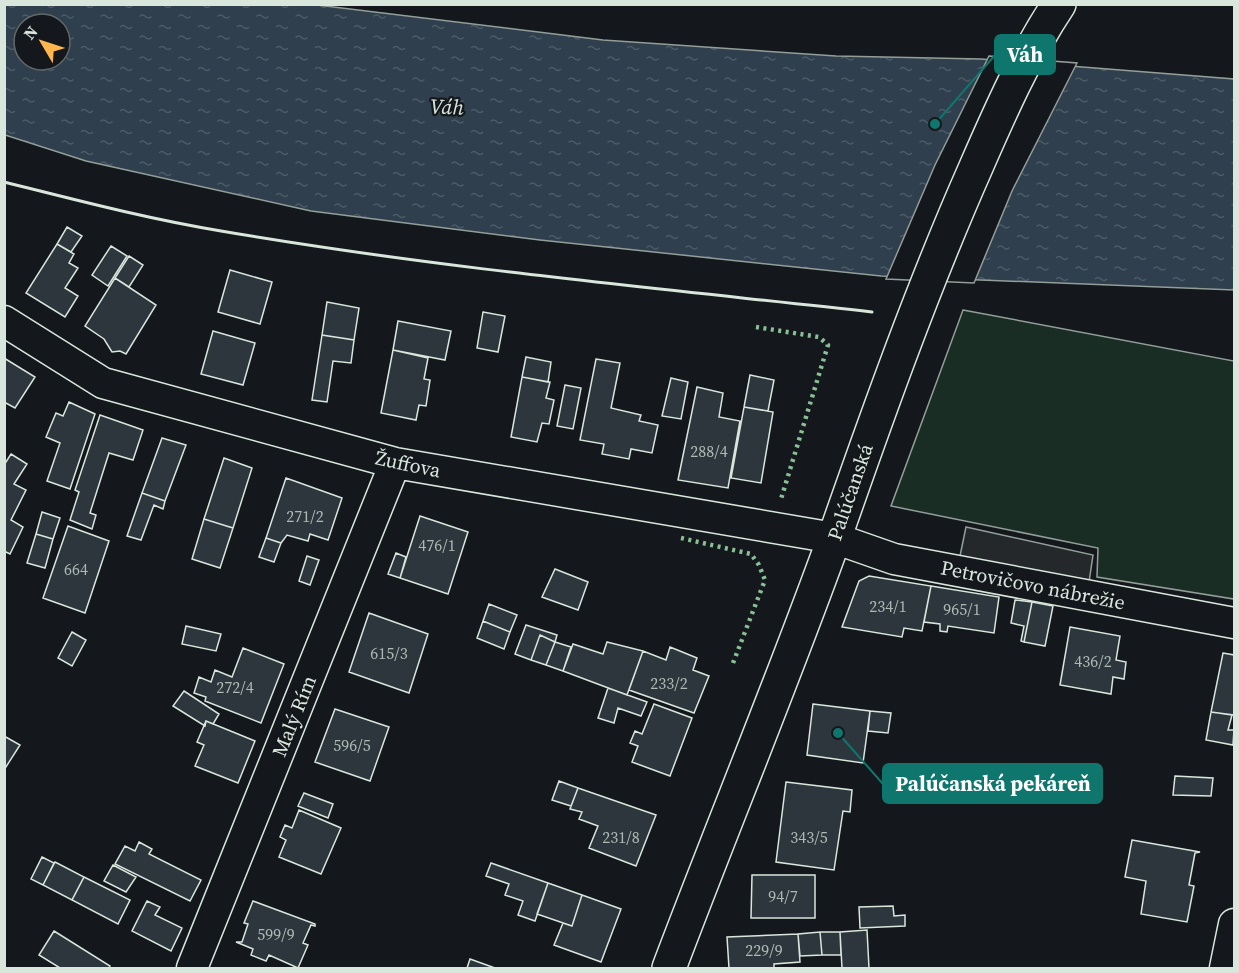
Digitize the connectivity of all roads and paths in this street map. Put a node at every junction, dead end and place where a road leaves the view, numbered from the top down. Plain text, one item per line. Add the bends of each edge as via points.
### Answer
1 (1054, 14) edge
2 (4, 321) edge
3 (395, 463) junction
4 (834, 538) junction
5 (1234, 623) edge
6 (1234, 924) edge
7 (192, 969) edge
8 (669, 969) edge
9 (1226, 969) edge

1 - 4 main road, Palúčanská via 992,130 912,321
2 - 3 street, Žuffova via 103,383
3 - 4 street, Žuffova
3 - 7 street, Malý Rím
4 - 5 street, Petrovičovo nábrežie via 894,559
4 - 8 main road, Palúčanská
6 - 9 street

